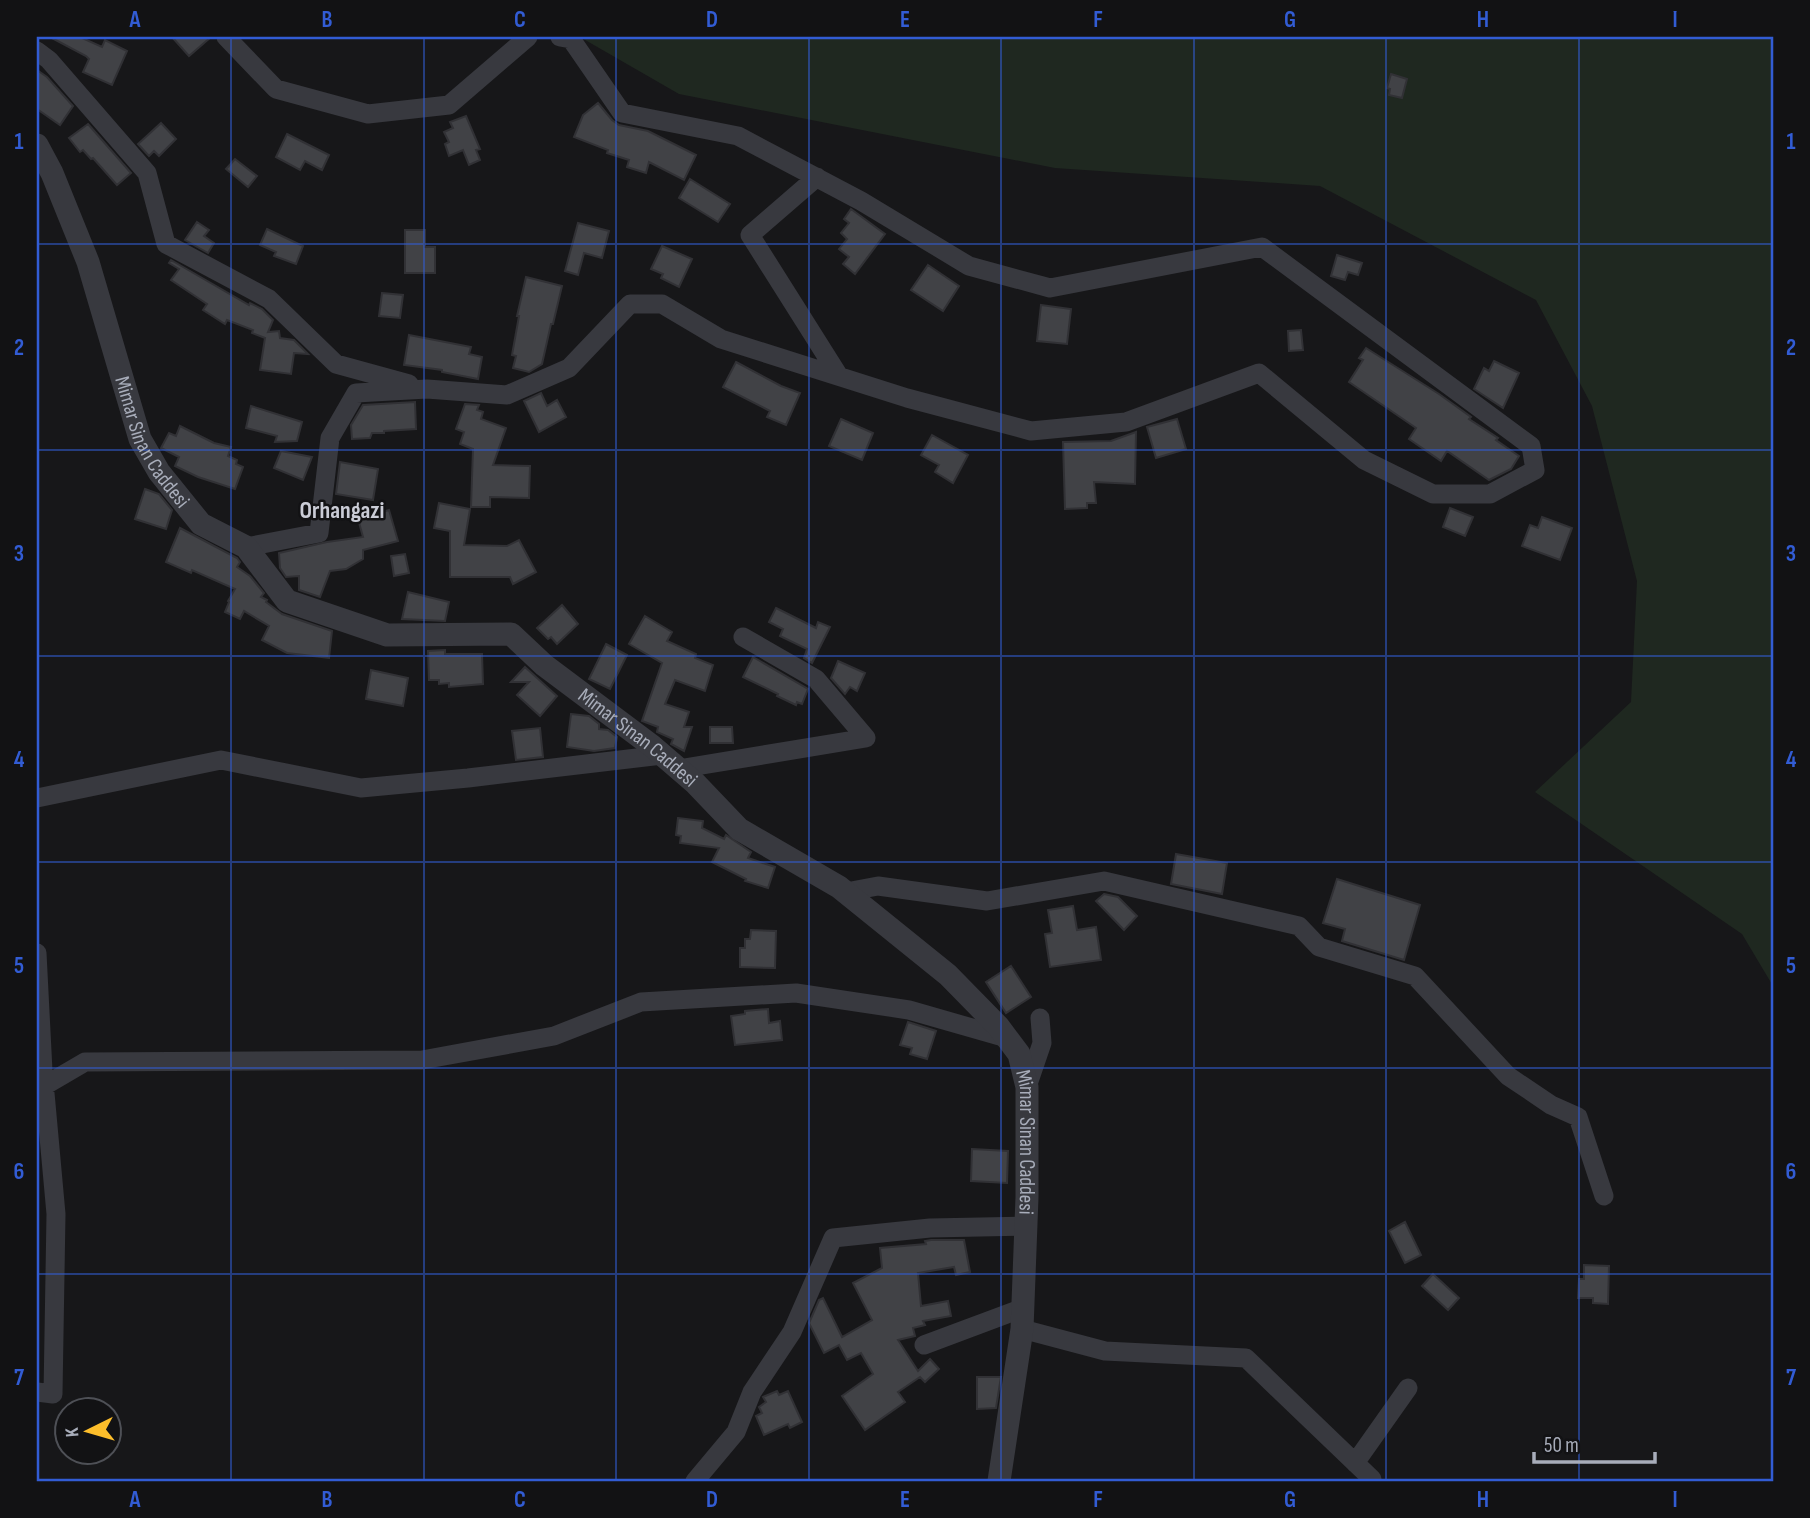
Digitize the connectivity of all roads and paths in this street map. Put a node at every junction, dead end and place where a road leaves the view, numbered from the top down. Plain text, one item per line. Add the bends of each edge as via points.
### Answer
1 (226, 37) edge
2 (528, 37) edge
3 (560, 37) edge
4 (37, 51) edge
5 (37, 145) edge
6 (817, 177) junction
7 (839, 376) junction
8 (427, 389) junction
9 (246, 547) junction
10 (743, 637) dead end
11 (670, 762) junction
12 (37, 798) edge
13 (846, 892) junction
14 (37, 953) edge
15 (1040, 1018) dead end
16 (1007, 1038) junction
17 (1027, 1087) junction
18 (42, 1099) edge
19 (1604, 1196) dead end
20 (1026, 1226) junction
21 (1022, 1319) junction
22 (924, 1345) dead end
23 (1408, 1388) dead end
24 (37, 1392) edge
25 (1355, 1463) junction
26 (1372, 1479) dead end
27 (695, 1481) edge
28 (999, 1481) edge

1 - 2 street via 276,89 368,114 449,105
3 - 6 street via 571,39 622,113 738,136
4 - 8 street via 147,173 166,244 270,299 335,364
5 - 9 street, Mimar Sinan Caddesi via 88,262 140,439 159,472 201,524
6 - 7 street via 750,235
6 - 7 street via 969,266 1050,288 1262,247 1531,446 1535,470 1490,494 1433,494 1364,460 1259,373 1126,422 1031,431
7 - 8 street via 721,339 662,304 630,304 569,368 507,395
8 - 9 street via 356,393 330,438 319,533
9 - 11 street, Mimar Sinan Caddesi via 287,601 387,635 511,634
10 - 11 street via 816,679 866,738
11 - 12 street via 361,788 221,760
11 - 13 street, Mimar Sinan Caddesi via 739,829
13 - 16 street, Mimar Sinan Caddesi via 948,975
13 - 19 street via 878,886 987,901 1104,881 1299,926 1319,947 1415,976 1508,1076 1551,1105 1578,1116
14 - 18 street
15 - 17 street via 1042,1043
16 - 17 street, Mimar Sinan Caddesi via 1019,1054
16 - 18 street via 909,1010 796,993 641,1002 554,1036 422,1060 85,1062
17 - 20 street, Mimar Sinan Caddesi
18 - 24 street via 55,1214 53,1394
20 - 21 street, Mimar Sinan Caddesi
20 - 27 street via 930,1228 833,1238 792,1332 752,1392 736,1432
21 - 22 street
21 - 25 street via 1105,1352 1245,1358
21 - 28 street, Mimar Sinan Caddesi
23 - 25 street
25 - 26 street

